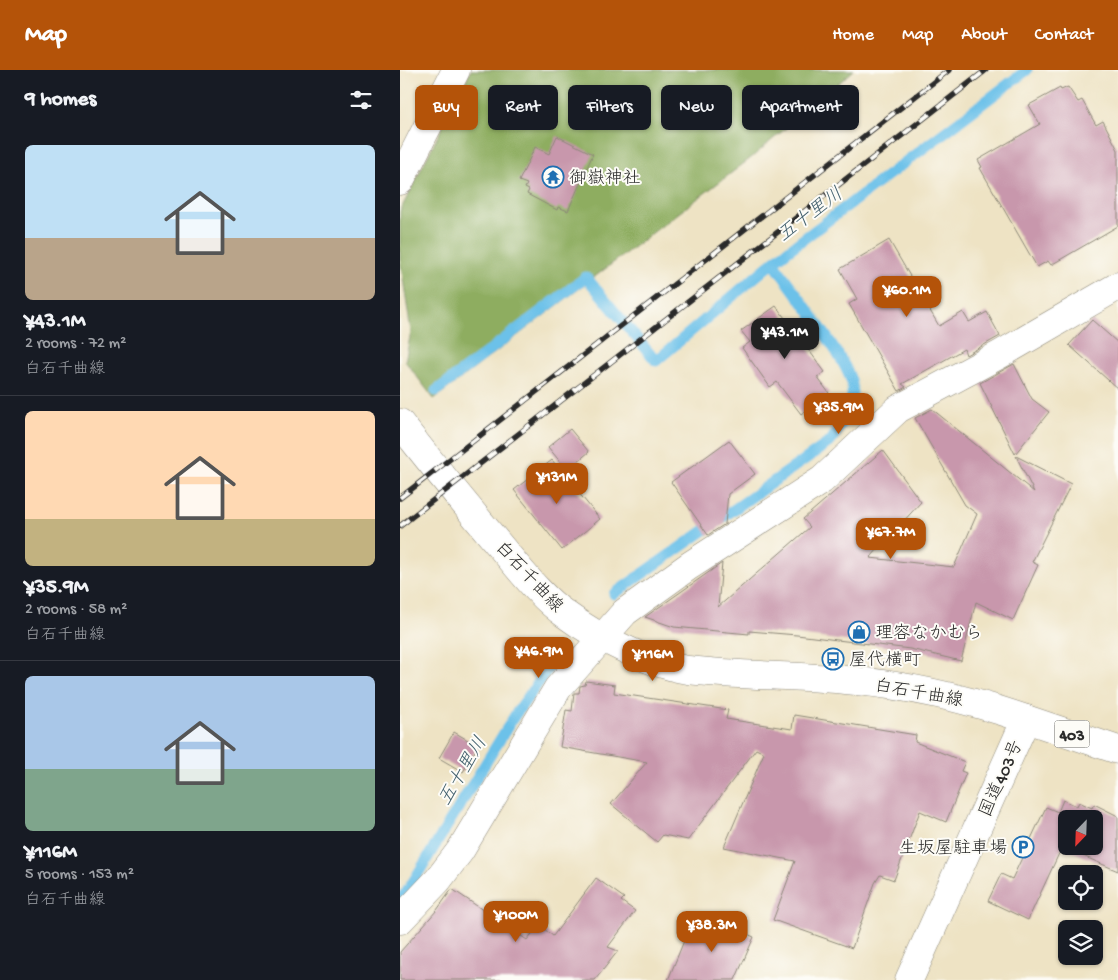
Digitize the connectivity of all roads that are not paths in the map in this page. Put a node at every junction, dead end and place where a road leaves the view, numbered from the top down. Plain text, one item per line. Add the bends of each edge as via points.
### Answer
1 (456, 70) edge
2 (400, 181) edge
3 (1118, 286) edge
4 (400, 423) edge
5 (602, 639) junction
6 (1026, 720) junction
7 (1118, 750) edge
8 (400, 920) edge
9 (909, 980) edge

1 - 2 main road
3 - 5 main road via 898,408 822,480 689,566 625,612
4 - 5 main road, 白石千曲線 via 450,488 534,585 563,613
5 - 6 main road, 白石千曲線 via 686,670 848,680 977,702
5 - 8 main road via 558,688 454,858
6 - 7 main road, 国道403号 / 403
6 - 9 main road, 国道403号

